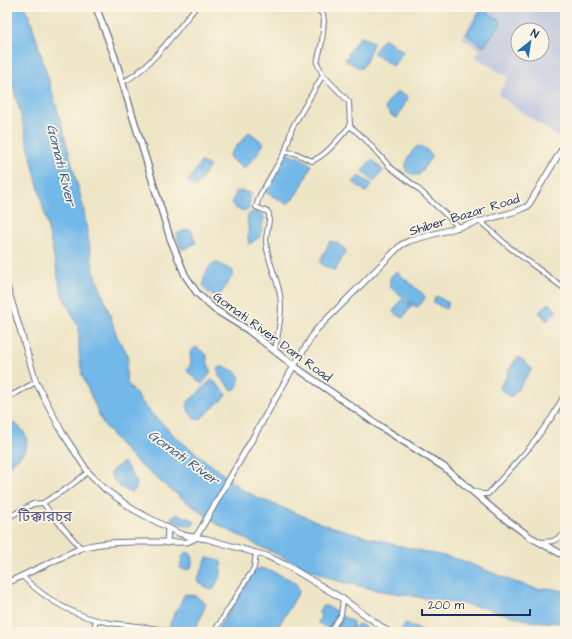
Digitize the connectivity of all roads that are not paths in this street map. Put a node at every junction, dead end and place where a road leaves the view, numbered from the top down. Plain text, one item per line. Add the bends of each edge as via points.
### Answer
1 (96, 7) edge
2 (196, 7) edge
3 (316, 7) edge
4 (323, 75) junction
5 (123, 82) junction
6 (350, 126) junction
7 (565, 144) edge
8 (285, 152) junction
9 (480, 221) junction
10 (459, 227) junction
11 (7, 286) edge
12 (565, 289) edge
13 (275, 351) junction
14 (294, 366) junction
15 (36, 382) junction
16 (565, 394) edge
17 (7, 398) edge
18 (88, 472) junction
19 (471, 490) junction
20 (43, 503) junction
21 (7, 518) edge
22 (168, 528) junction
23 (565, 534) edge
24 (196, 537) junction
25 (538, 542) junction
26 (167, 543) junction
27 (81, 548) junction
28 (256, 553) junction
29 (565, 556) edge
30 (22, 576) junction
31 (7, 583) edge
32 (343, 599) junction
33 (96, 620) junction
34 (93, 632) edge
35 (170, 632) edge
36 (214, 632) edge
37 (330, 632) edge
38 (389, 632) edge

1 - 5 main road, Gomati River Dam Road
2 - 5 street via 147,64
3 - 4 street via 324,18 317,62
4 - 6 street via 349,102
4 - 8 street via 292,128
5 - 13 main road, Gomati River Dam Road via 170,238 185,275 197,293 214,309 244,327
6 - 8 street via 330,148 312,161 295,153
6 - 10 street via 390,166
7 - 9 street, Shiber Bazar Road via 528,206
8 - 13 street via 260,195 256,207 269,214 267,250 281,302
9 - 10 street, Shiber Bazar Road
9 - 12 street via 509,247
10 - 14 street, Shiber Bazar Road via 409,241 398,247 320,325
11 - 15 street
13 - 14 main road, Gomati River Dam Road
14 - 19 main road, Gomati River Dam Road via 381,427 433,459
14 - 24 street, Shiber Bazar Road
15 - 17 street
15 - 18 street via 62,432
16 - 19 street via 530,447 488,494
18 - 20 street
18 - 22 street via 119,500
19 - 25 main road, Gomati River Dam Road
20 - 21 street via 33,504
20 - 27 street
22 - 24 street
22 - 26 street
23 - 25 street via 553,541
24 - 26 street via 186,542
24 - 28 street
25 - 29 main road, Gomati River Dam Road
26 - 27 street via 104,544
27 - 30 street
28 - 32 street via 286,565
28 - 36 street via 254,568
30 - 31 street
30 - 33 street via 58,605
32 - 37 street via 341,616
32 - 38 street
33 - 34 street
33 - 35 street

